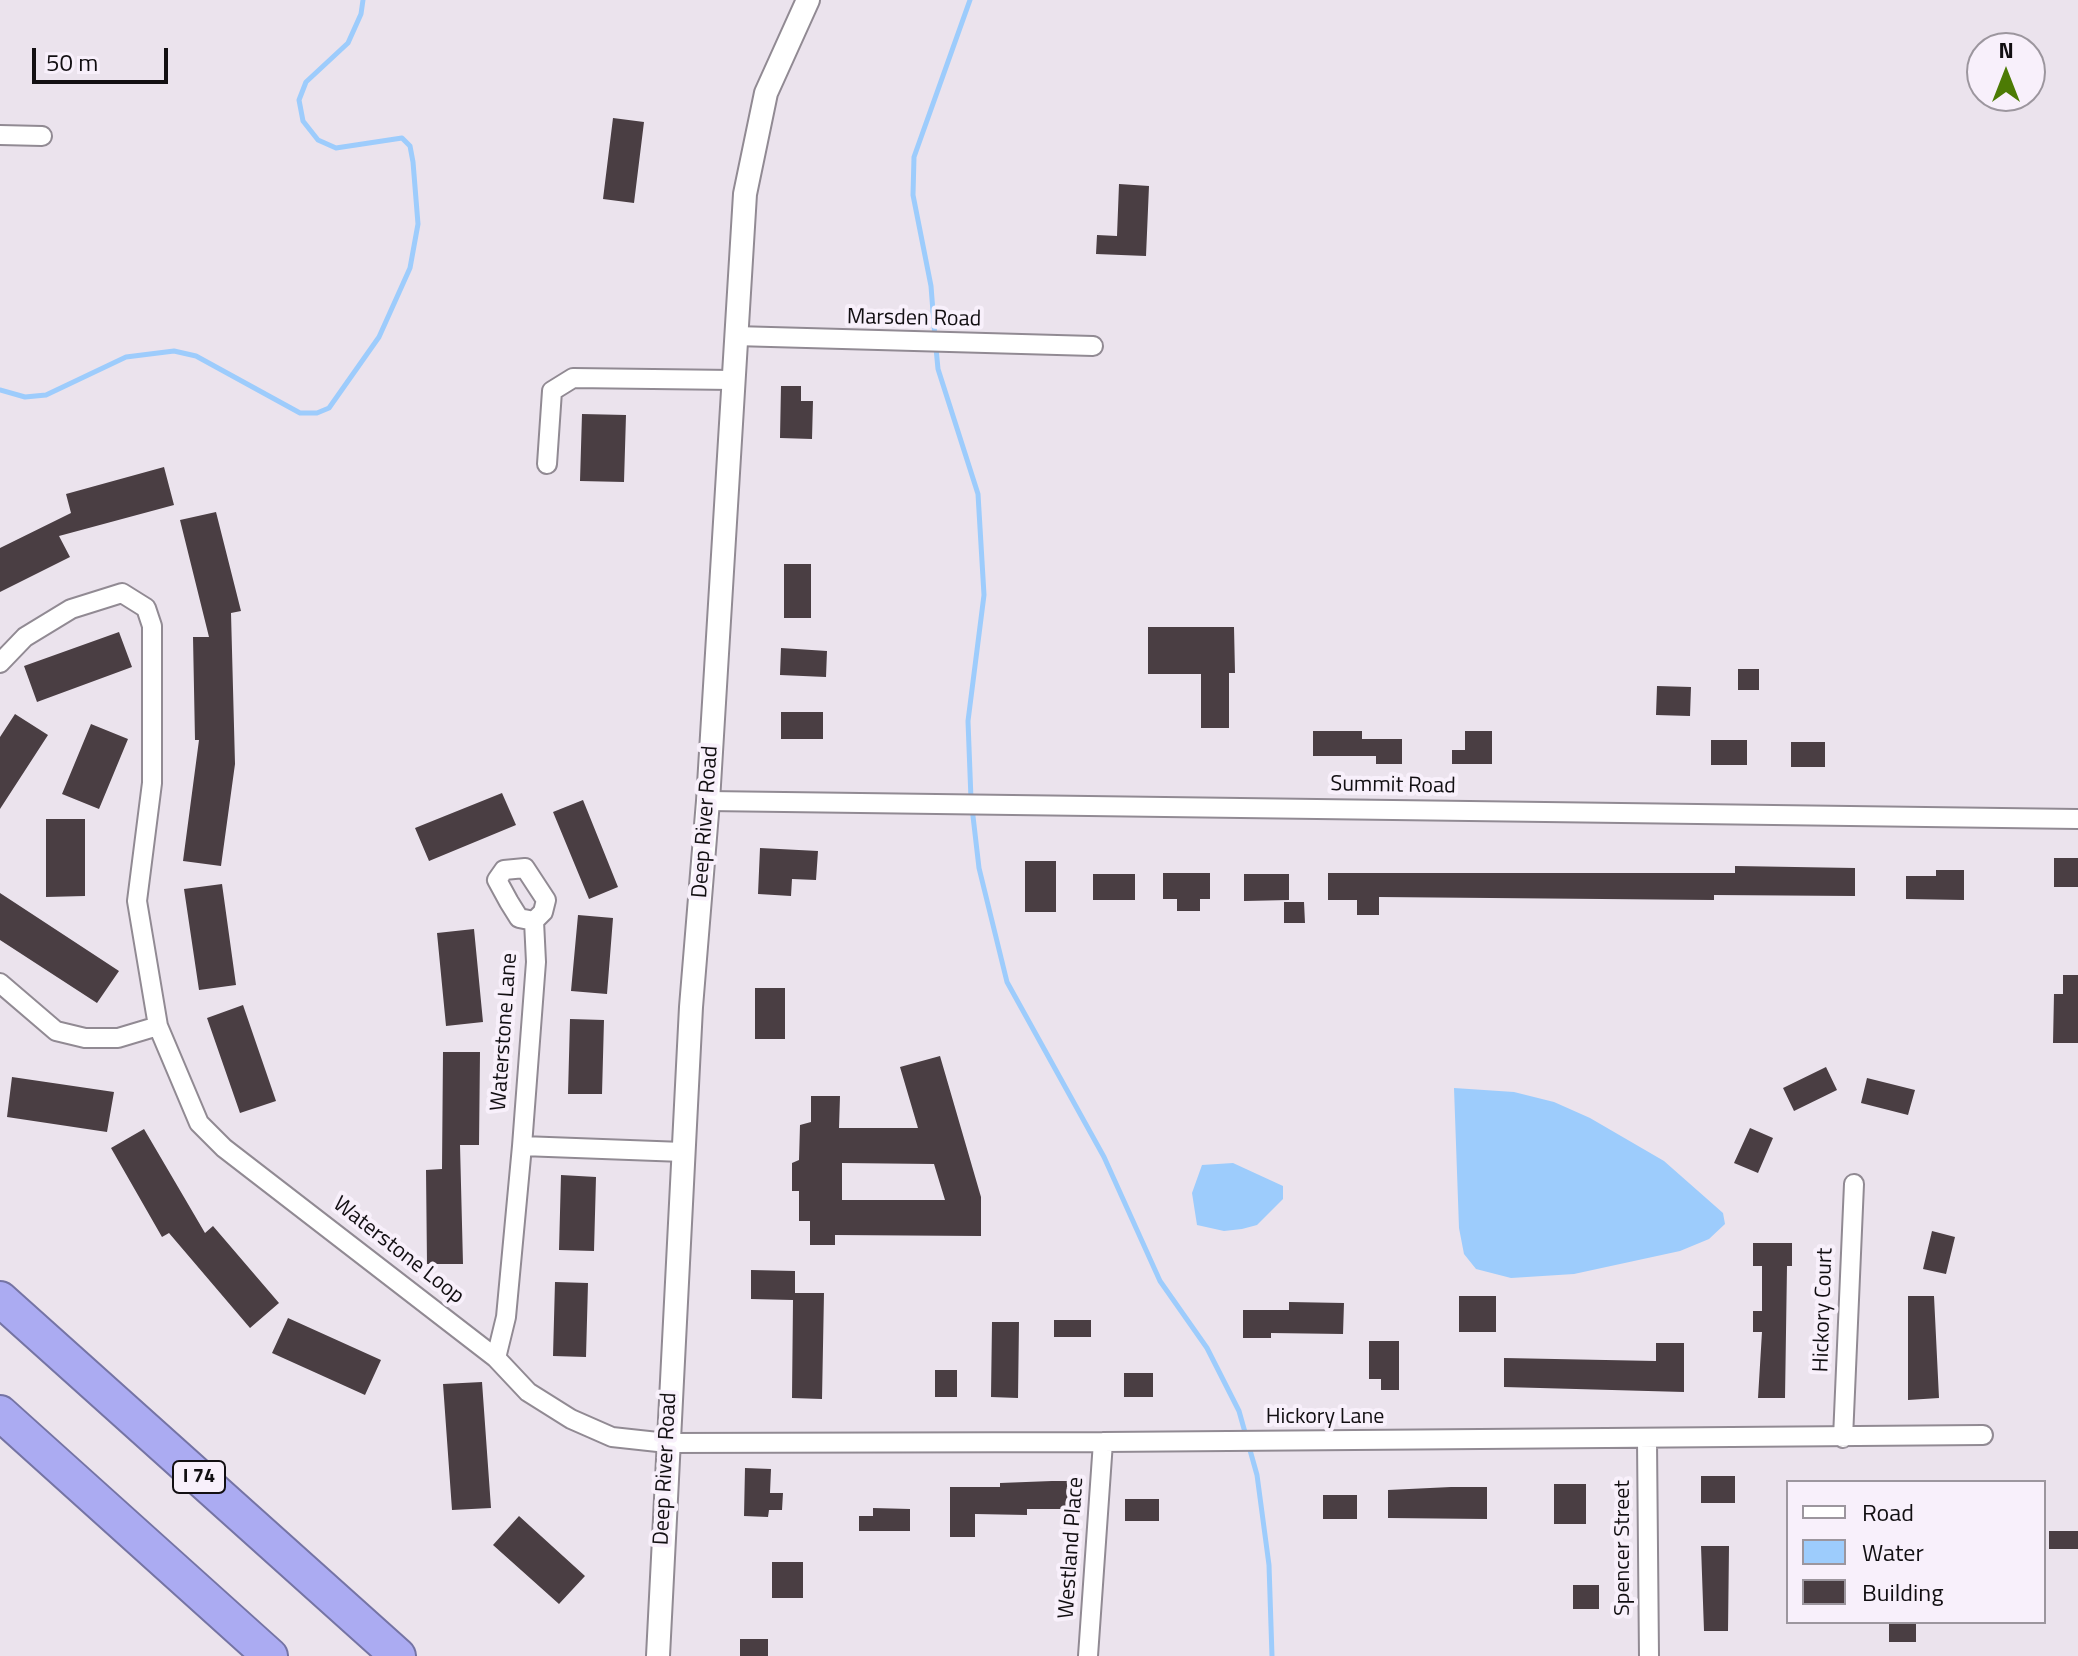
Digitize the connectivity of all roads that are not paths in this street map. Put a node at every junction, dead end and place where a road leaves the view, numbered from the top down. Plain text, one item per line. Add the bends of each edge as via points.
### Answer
1 (808, 0) edge
2 (0, 135) edge
3 (42, 136) dead end
4 (735, 336) junction
5 (1093, 346) dead end
6 (733, 380) junction
7 (547, 464) dead end
8 (0, 663) edge
9 (708, 801) junction
10 (2078, 819) edge
11 (534, 921) dead end
12 (0, 983) edge
13 (158, 1026) junction
14 (522, 1146) junction
15 (683, 1152) junction
16 (1854, 1184) dead end
17 (0, 1299) edge
18 (496, 1358) junction
19 (0, 1413) edge
20 (1983, 1435) dead end
21 (1843, 1438) junction
22 (1647, 1441) junction
23 (1103, 1442) junction
24 (667, 1443) junction
25 (270, 1656) edge
26 (398, 1656) edge
27 (658, 1656) edge
28 (1088, 1656) edge
29 (1649, 1656) edge

1 - 4 street, Deep River Road via 766,93 750,159
2 - 3 street
4 - 5 street, Marsden Road
4 - 6 street, Deep River Road
6 - 7 street via 573,378 552,391
6 - 9 street, Deep River Road
8 - 13 street, Waterstone Loop via 25,637 71,609 122,593 146,608 152,626 152,783 137,901
9 - 10 street, Summit Road
9 - 15 street, Deep River Road
11 - 14 street, Waterstone Lane via 536,962
12 - 13 street via 56,1031 118,1038
13 - 18 street, Waterstone Loop via 199,1123 224,1148
14 - 15 street
14 - 18 street, Waterstone Lane via 506,1317
15 - 24 street, Deep River Road
16 - 21 street, Hickory Court
17 - 26 highway, I 74
18 - 24 street, Waterstone Loop via 528,1392 590,1429
19 - 25 highway
20 - 21 street, Hickory Lane
21 - 22 street, Hickory Lane
22 - 23 street, Hickory Lane
22 - 29 street, Spencer Street
23 - 24 street, Hickory Lane
23 - 28 street, Westland Place
24 - 27 street, Deep River Road

